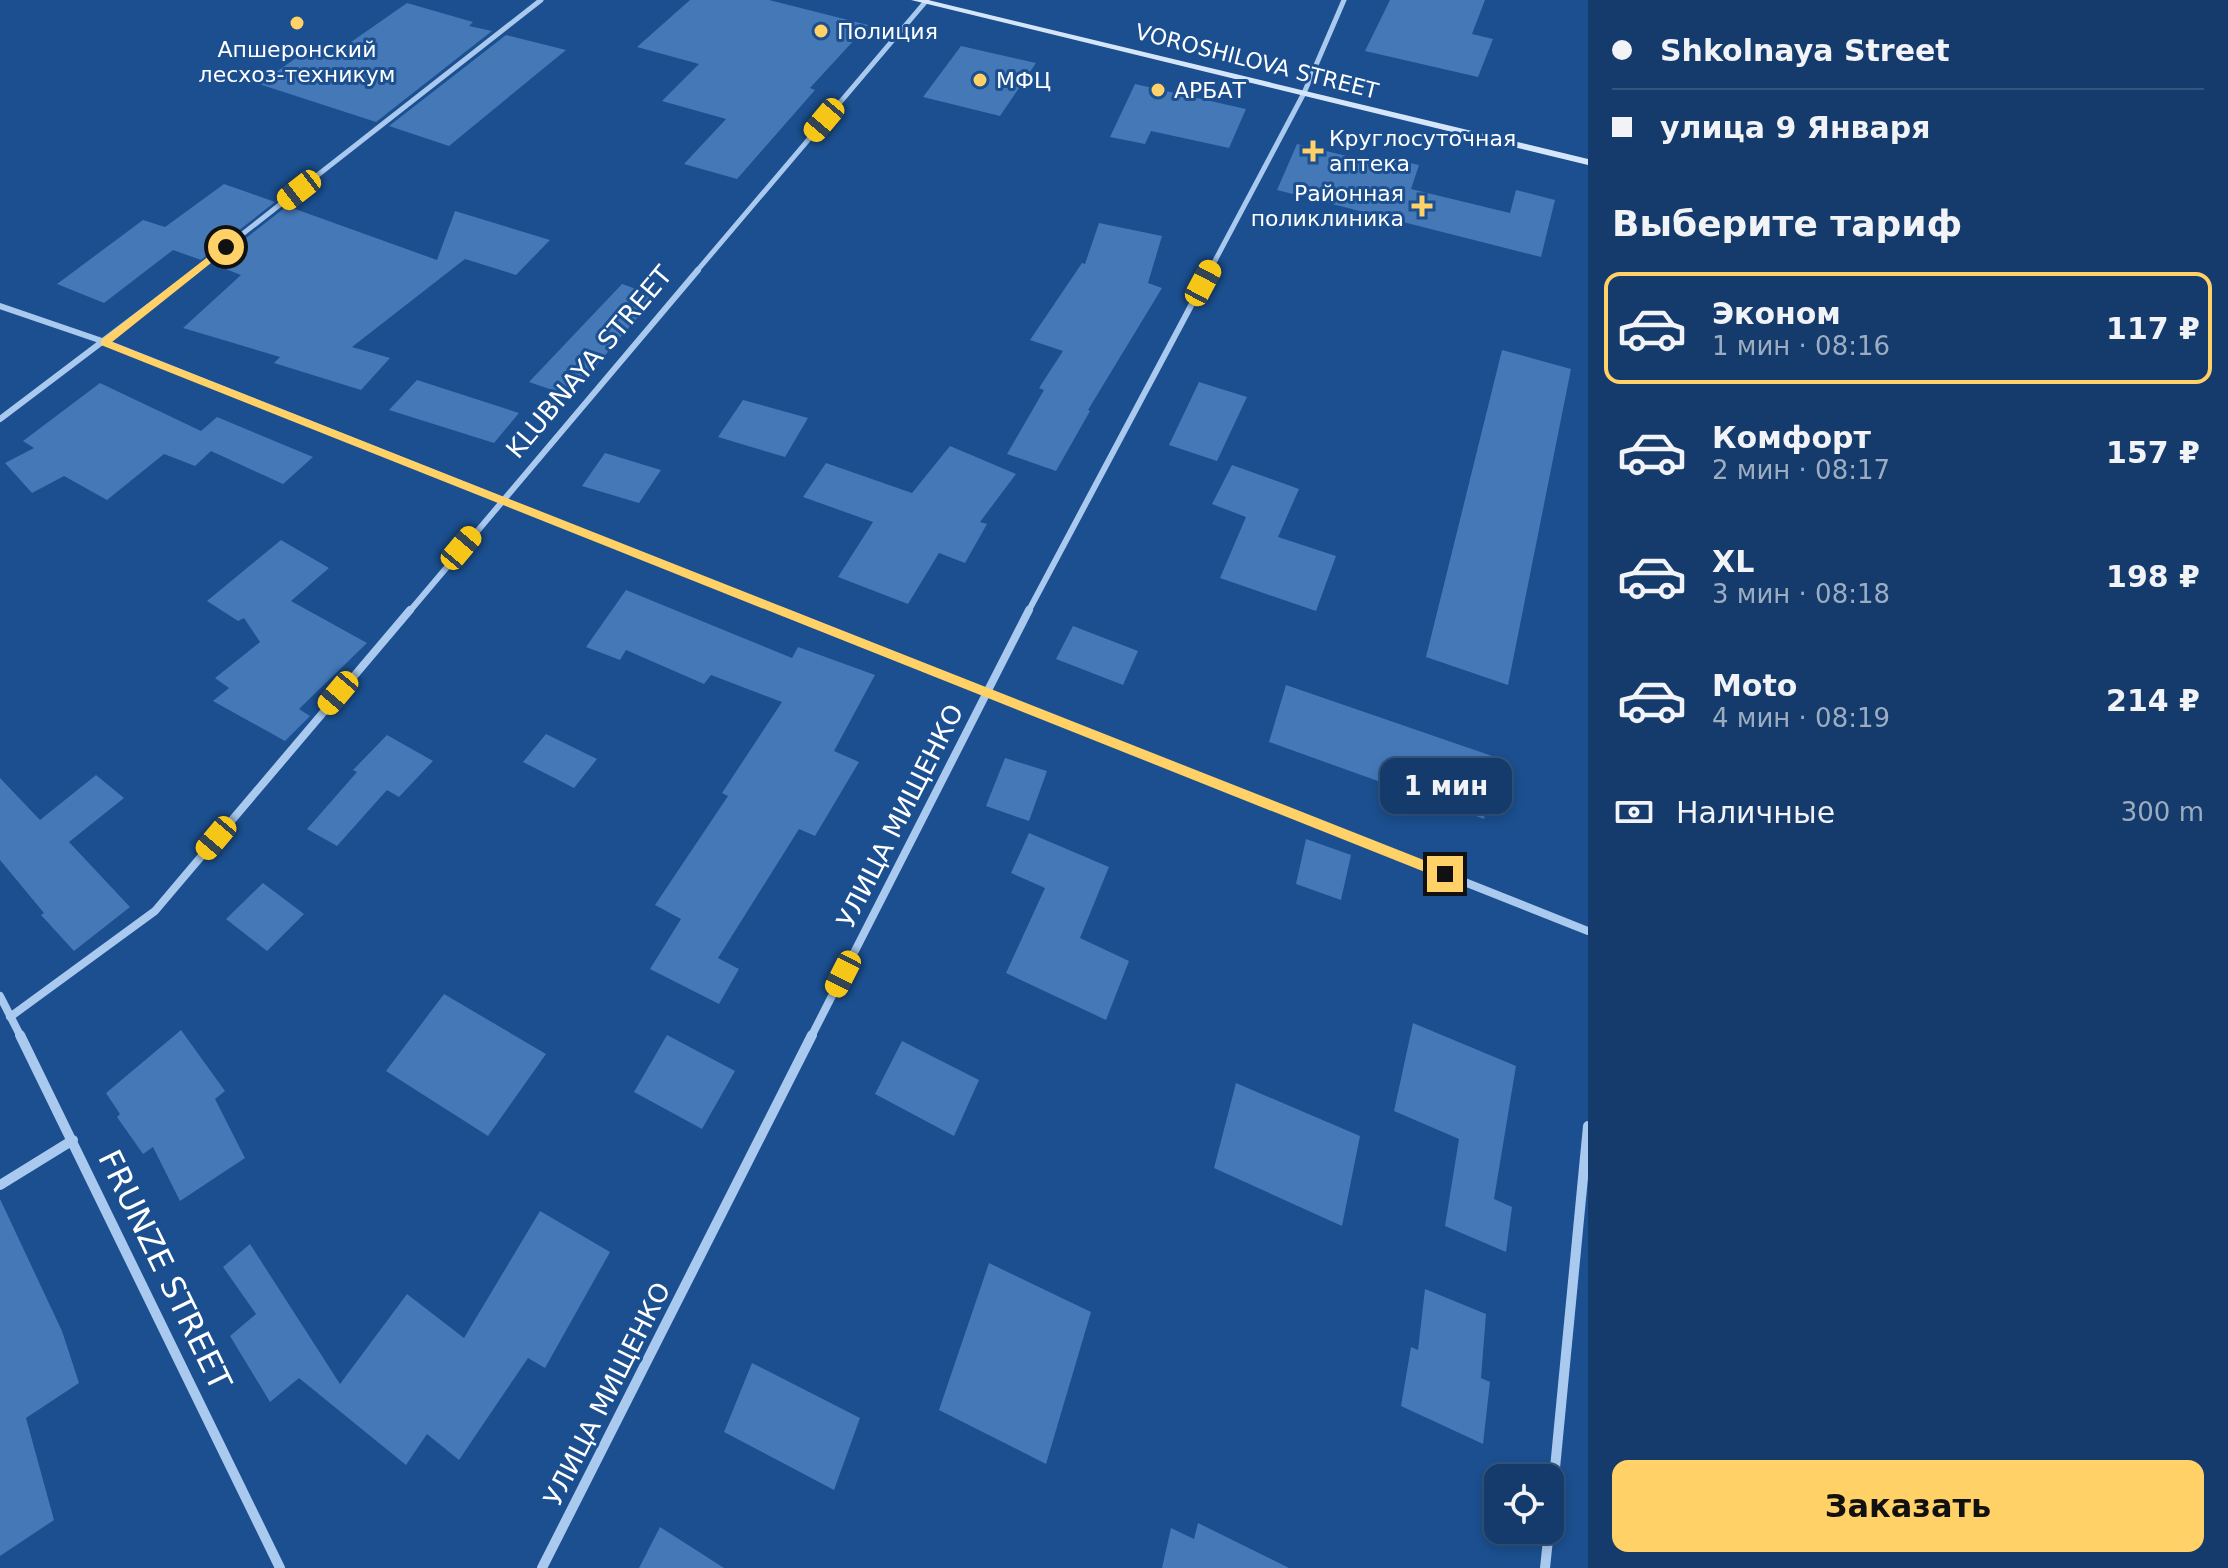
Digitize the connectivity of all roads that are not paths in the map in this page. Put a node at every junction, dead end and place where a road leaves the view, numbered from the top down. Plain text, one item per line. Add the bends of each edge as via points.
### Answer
1 (541, 0) edge
2 (1344, 0) edge
3 (923, 1) edge
4 (1304, 93) junction
5 (1588, 162) edge
6 (0, 306) edge
7 (105, 342) junction
8 (0, 419) edge
9 (502, 499) junction
10 (986, 690) junction
11 (1588, 931) edge
12 (0, 996) edge
13 (10, 1017) junction
14 (1588, 1126) edge
15 (73, 1140) junction
16 (0, 1185) edge
17 (1555, 1464) edge
18 (1548, 1544) edge
19 (280, 1568) edge
20 (542, 1568) edge
21 (1545, 1568) edge

1 - 7 street
2 - 4 street, УЛИЦА МИЩЕНКО
3 - 4 main road, VOROSHILOVA STREET
3 - 9 street, KLUBNAYA STREET
4 - 5 main road, VOROSHILOVA STREET
4 - 10 street, УЛИЦА МИЩЕНКО
6 - 7 street
7 - 8 street
7 - 9 street
9 - 10 street
9 - 13 street, KLUBNAYA STREET via 155,911
10 - 11 street
10 - 20 street, УЛИЦА МИЩЕНКО
12 - 13 street, FRUNZE STREET
13 - 15 street, FRUNZE STREET
14 - 17 street
15 - 16 street
15 - 19 street, FRUNZE STREET
18 - 21 street

